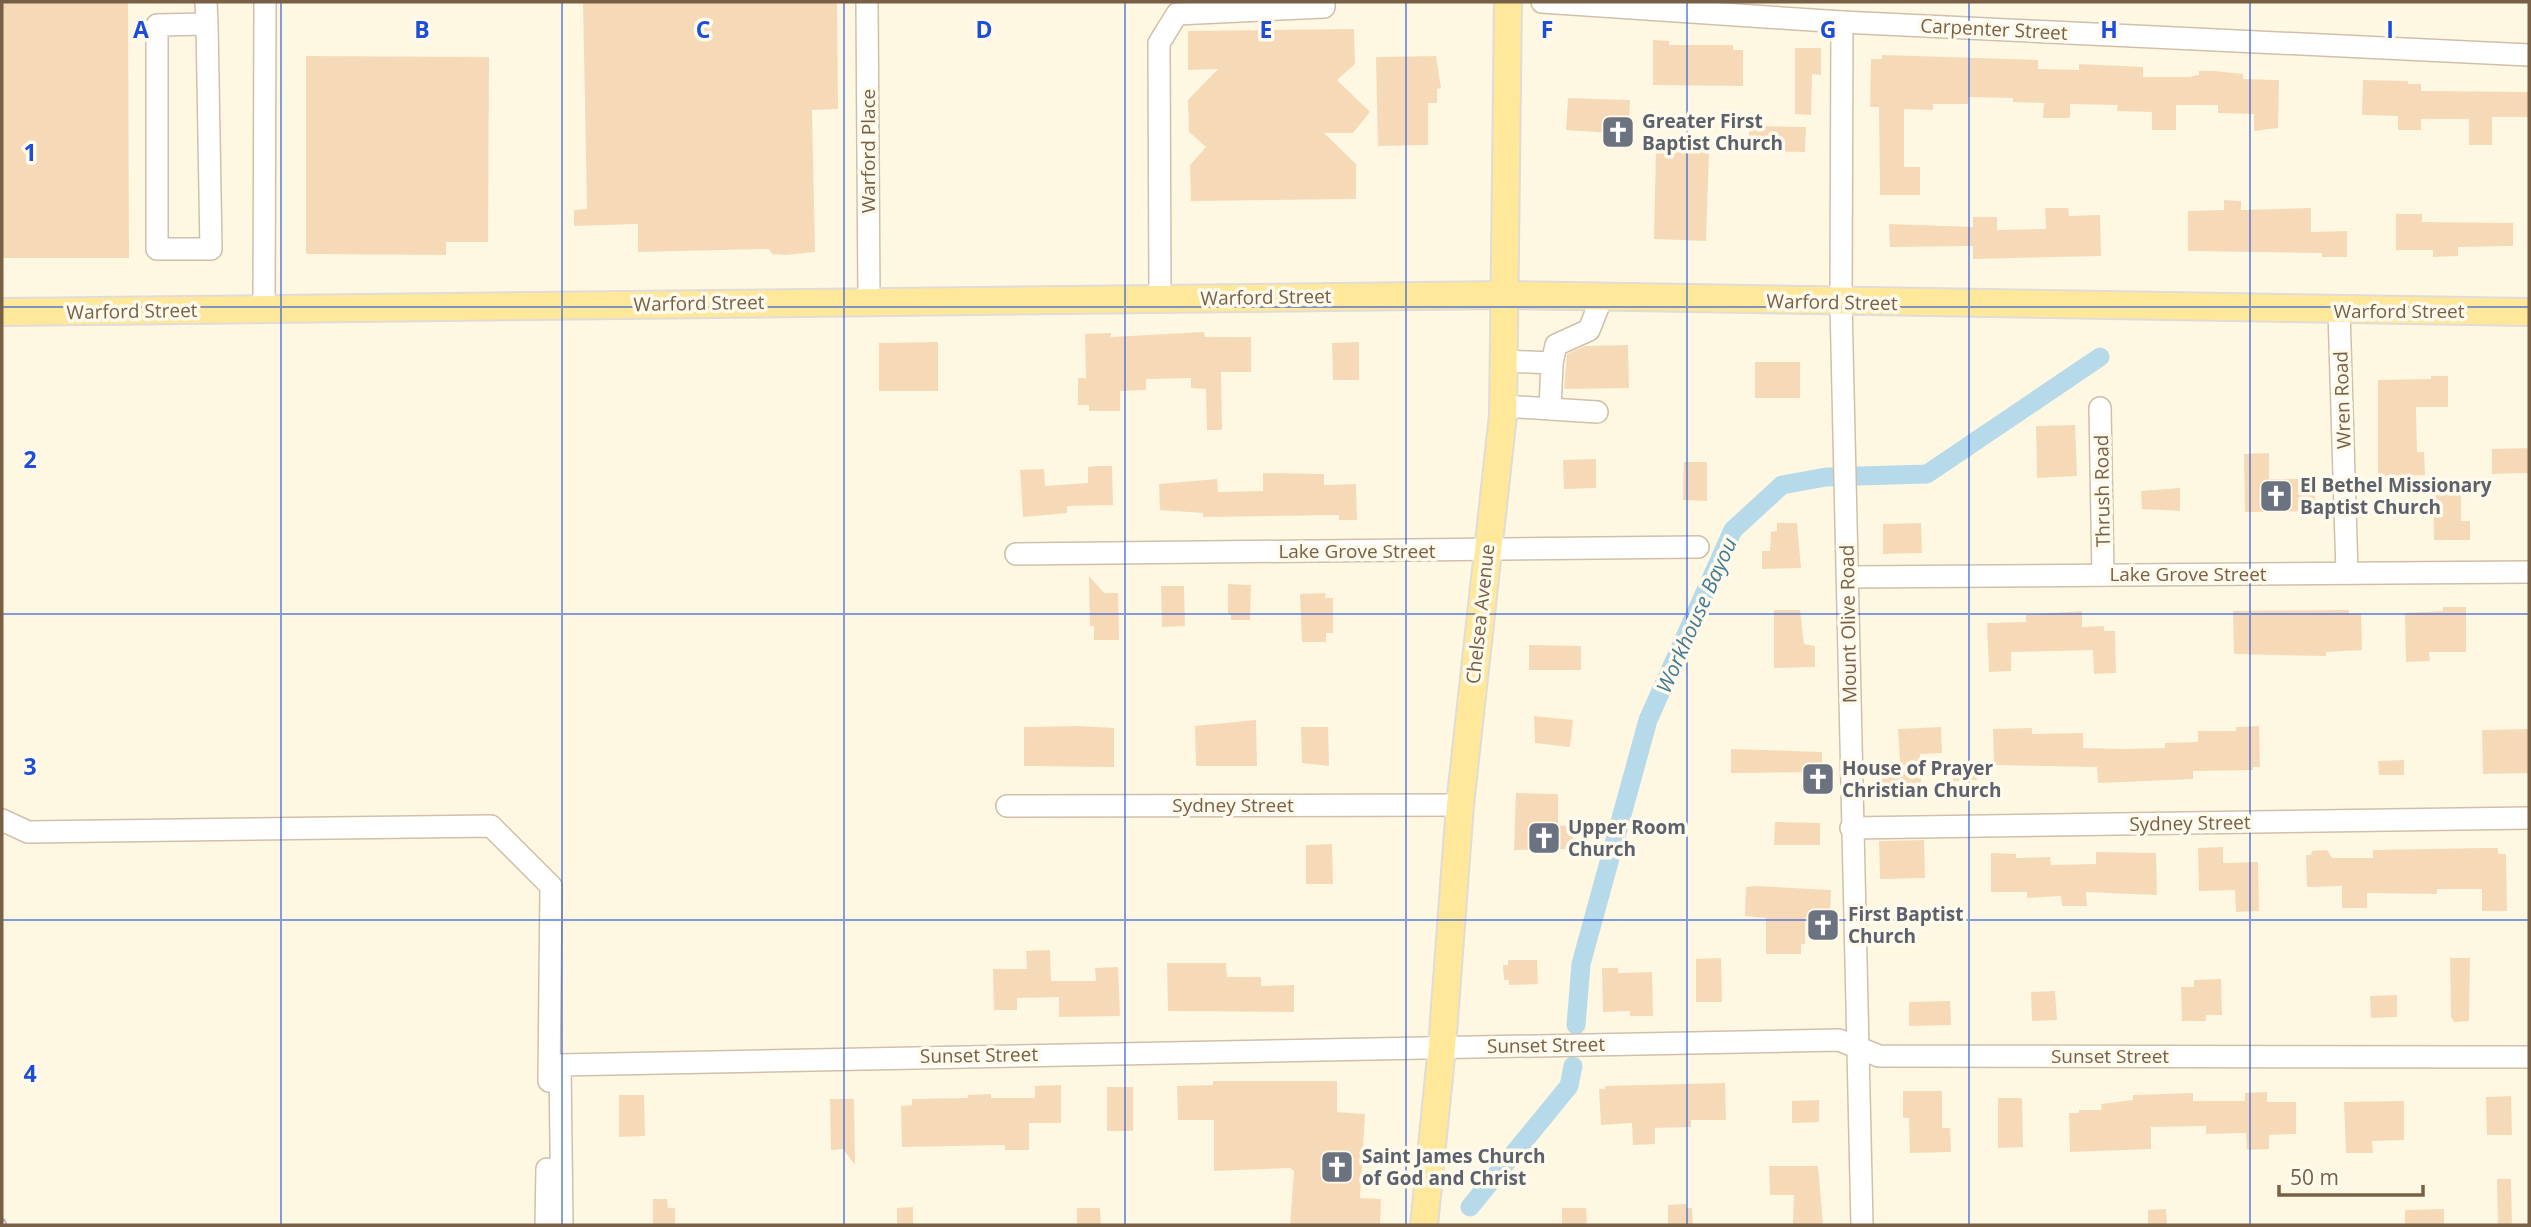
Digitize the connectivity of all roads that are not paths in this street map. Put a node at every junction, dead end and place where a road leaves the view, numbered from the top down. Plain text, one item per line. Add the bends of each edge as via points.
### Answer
1 (206, 2) edge
2 (265, 2) edge
3 (867, 2) edge
4 (1324, 2) edge
5 (1508, 2) edge
6 (1542, 2) edge
7 (1842, 22) junction
8 (208, 24) junction
9 (2529, 55) edge
10 (1505, 295) junction
11 (1602, 297) junction
12 (1160, 298) junction
13 (869, 301) junction
14 (1841, 303) junction
15 (264, 309) junction
16 (2339, 310) junction
17 (2, 312) edge
18 (2529, 312) edge
19 (1504, 361) junction
20 (1552, 363) junction
21 (1503, 406) junction
22 (2100, 408) dead end
23 (1550, 410) junction
24 (1597, 412) dead end
25 (1698, 547) dead end
26 (1487, 550) junction
27 (1016, 554) dead end
28 (2529, 572) edge
29 (2347, 573) junction
30 (2103, 575) junction
31 (1848, 577) junction
32 (1460, 804) junction
33 (1007, 806) dead end
34 (2529, 818) edge
35 (2, 820) edge
36 (1851, 828) junction
37 (1442, 1047) junction
38 (1858, 1048) junction
39 (2529, 1057) edge
40 (547, 1225) edge
41 (562, 1225) edge
42 (1424, 1225) edge
43 (1862, 1225) edge

1 - 8 street
2 - 15 street
3 - 13 street, Warford Place
4 - 12 street via 1324,8 1177,14 1159,43
5 - 10 main road, Chelsea Avenue
6 - 7 street, Carpenter Street
7 - 9 street, Carpenter Street
7 - 14 street, Mount Olive Road
8 - 8 street via 211,249 157,249 157,25
10 - 11 main road, Warford Street
10 - 12 main road, Warford Street
10 - 19 main road, Chelsea Avenue
11 - 14 main road, Warford Street
11 - 20 street via 1588,330 1556,345
12 - 13 main road, Warford Street
13 - 15 main road, Warford Street
14 - 16 main road, Warford Street
14 - 31 street, Mount Olive Road
15 - 17 main road, Warford Street
16 - 18 main road, Warford Street
16 - 29 street, Wren Road
19 - 20 street
19 - 21 main road, Chelsea Avenue
20 - 23 street
21 - 23 street
21 - 26 main road, Chelsea Avenue
22 - 30 street, Thrush Road
23 - 24 street
25 - 26 street, Lake Grove Street
26 - 27 street, Lake Grove Street
26 - 32 main road, Chelsea Avenue
28 - 29 street, Lake Grove Street
29 - 30 street, Lake Grove Street
30 - 31 street, Lake Grove Street
31 - 36 street, Mount Olive Road
32 - 33 street, Sydney Street
32 - 37 main road, Chelsea Avenue
34 - 36 street, Sydney Street
35 - 40 street via 28,832 491,826 551,886
36 - 38 street, Mount Olive Road
37 - 38 street, Sunset Street via 1839,1040
37 - 41 street, Sunset Street via 560,1065
37 - 42 main road, Chelsea Avenue
38 - 39 street, Sunset Street via 1879,1056
38 - 43 street, Mount Olive Road

